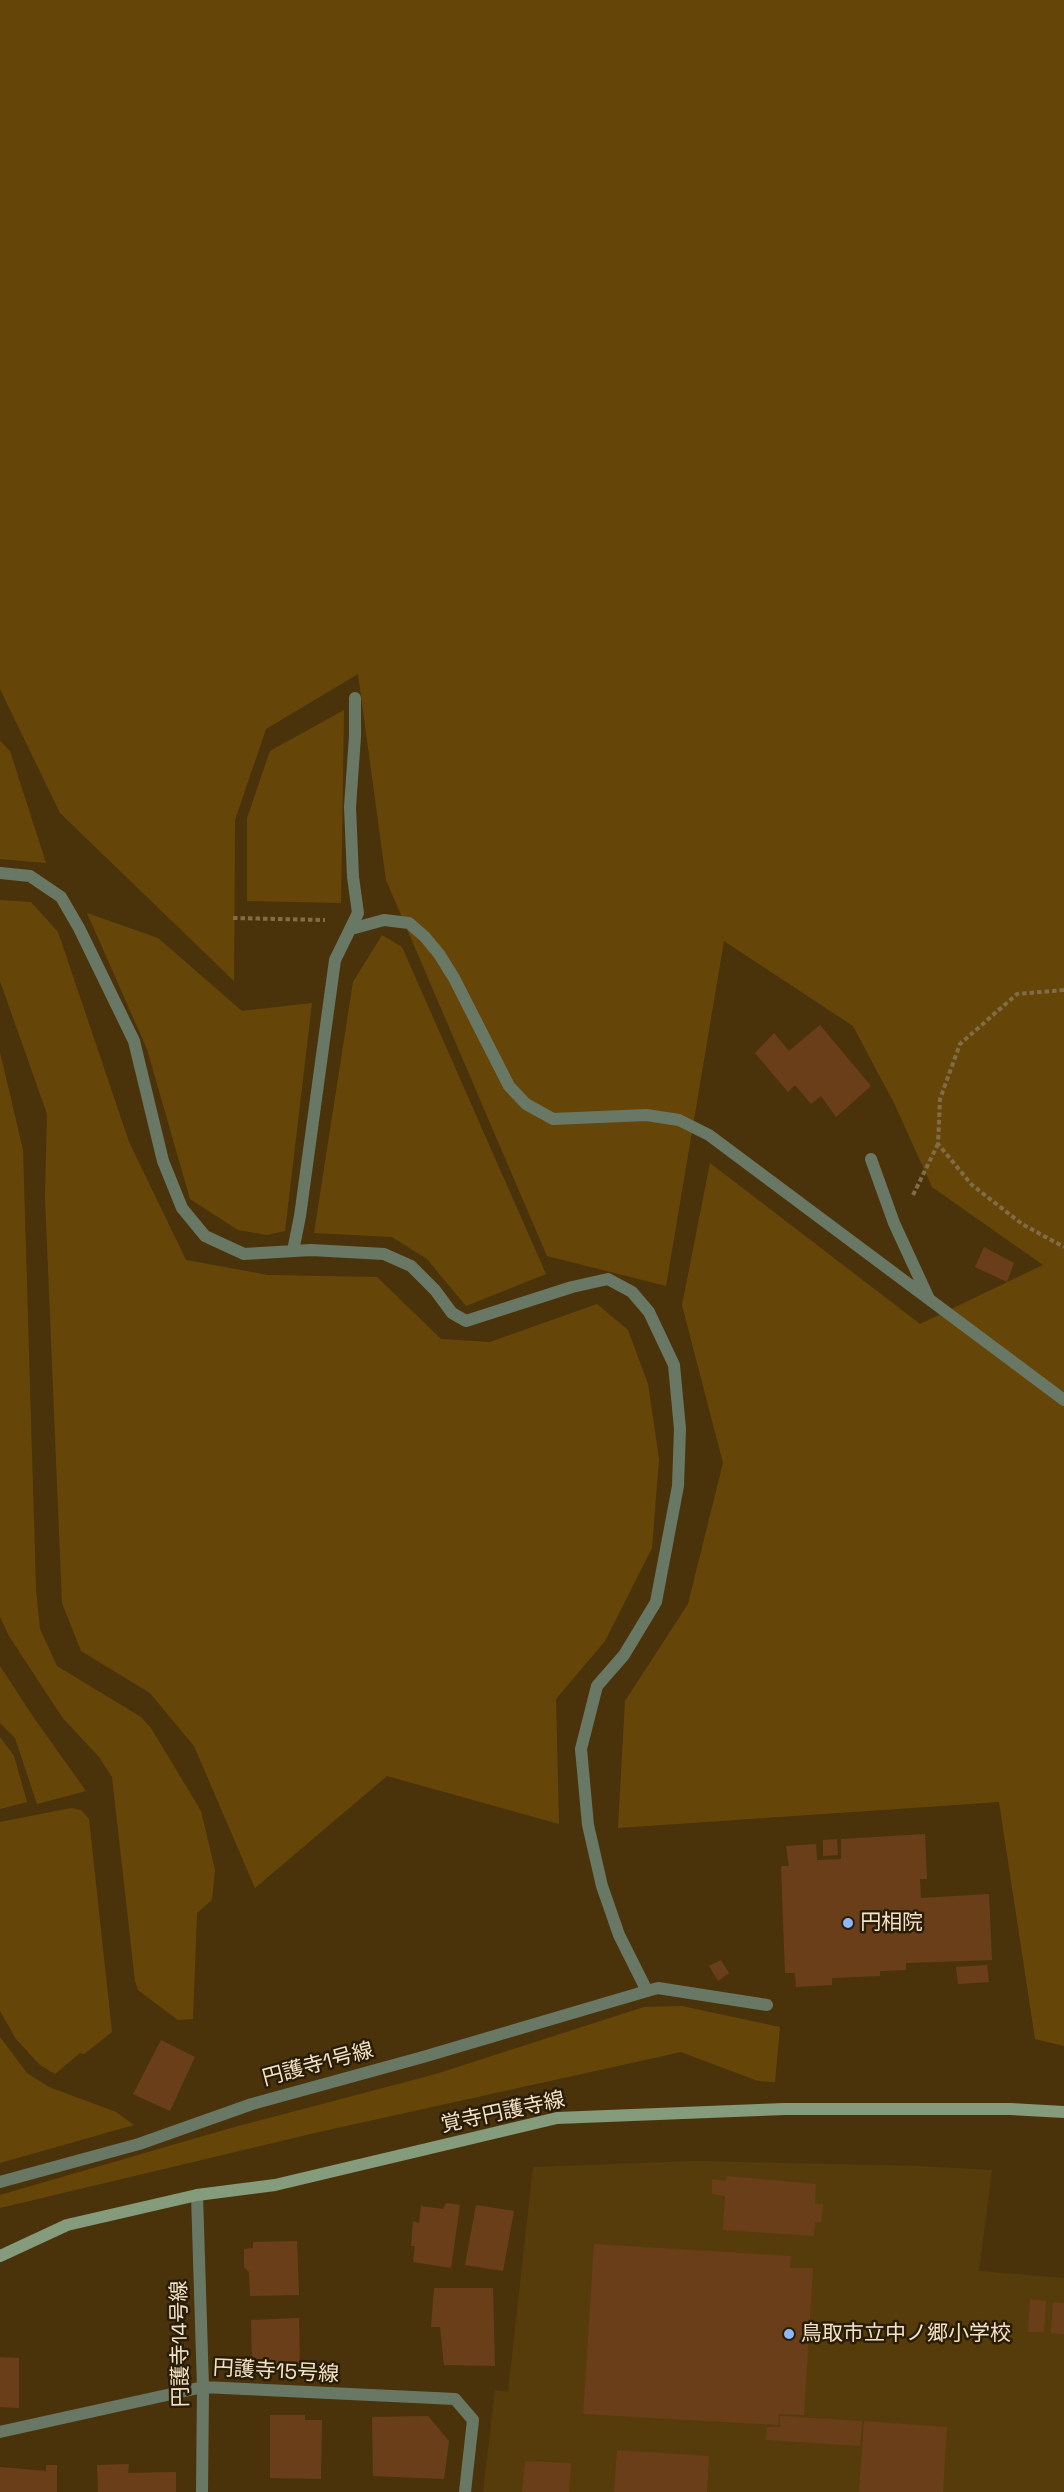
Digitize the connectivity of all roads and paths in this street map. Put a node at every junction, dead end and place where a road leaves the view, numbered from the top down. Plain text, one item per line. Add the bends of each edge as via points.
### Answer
1 (355, 698) dead end
2 (0, 873) edge
3 (233, 918) dead end
4 (352, 925) junction
5 (1064, 990) edge
6 (938, 1144) junction
7 (871, 1159) dead end
8 (898, 1232) junction
9 (1064, 1247) edge
10 (292, 1251) junction
11 (930, 1302) junction
12 (1064, 1400) edge
13 (647, 1991) junction
14 (767, 2005) dead end
15 (1064, 2112) edge
16 (0, 2182) edge
17 (197, 2195) junction
18 (0, 2256) edge
19 (203, 2387) junction
20 (0, 2432) edge
21 (202, 2492) edge
22 (465, 2492) edge

1 - 4 street via 350,807 358,913
2 - 10 street via 30,876 61,897 79,928 134,1041 164,1161 182,1208 205,1236 244,1254
3 - 4 path via 290,917
4 - 10 street via 335,960
4 - 11 street via 384,920 409,923 425,937 454,978 509,1086 526,1104 553,1119 646,1115 678,1120 709,1135
5 - 6 path via 1017,994 960,1044 939,1099
6 - 8 path
6 - 9 path via 972,1185 1022,1224
7 - 8 street
8 - 11 street
10 - 13 street via 384,1254 411,1266 452,1313 466,1320 608,1279 632,1292 649,1312 674,1365 680,1429 678,1486 656,1602 624,1655 597,1686 581,1749 588,1825 602,1886 619,1935
11 - 12 street
13 - 14 street, 円護寺1号線 via 658,1988
13 - 16 street, 円護寺1号線 via 252,2104 139,2144
15 - 17 street, 覚寺円護寺線 via 784,2109 557,2118 275,2185
17 - 18 street, 覚寺円護寺線 via 68,2225
17 - 19 street, 円護寺14号線
19 - 20 street, 円護寺15号線
19 - 21 street, 円護寺14号線
19 - 22 street, 円護寺15号線 via 455,2399 473,2420

